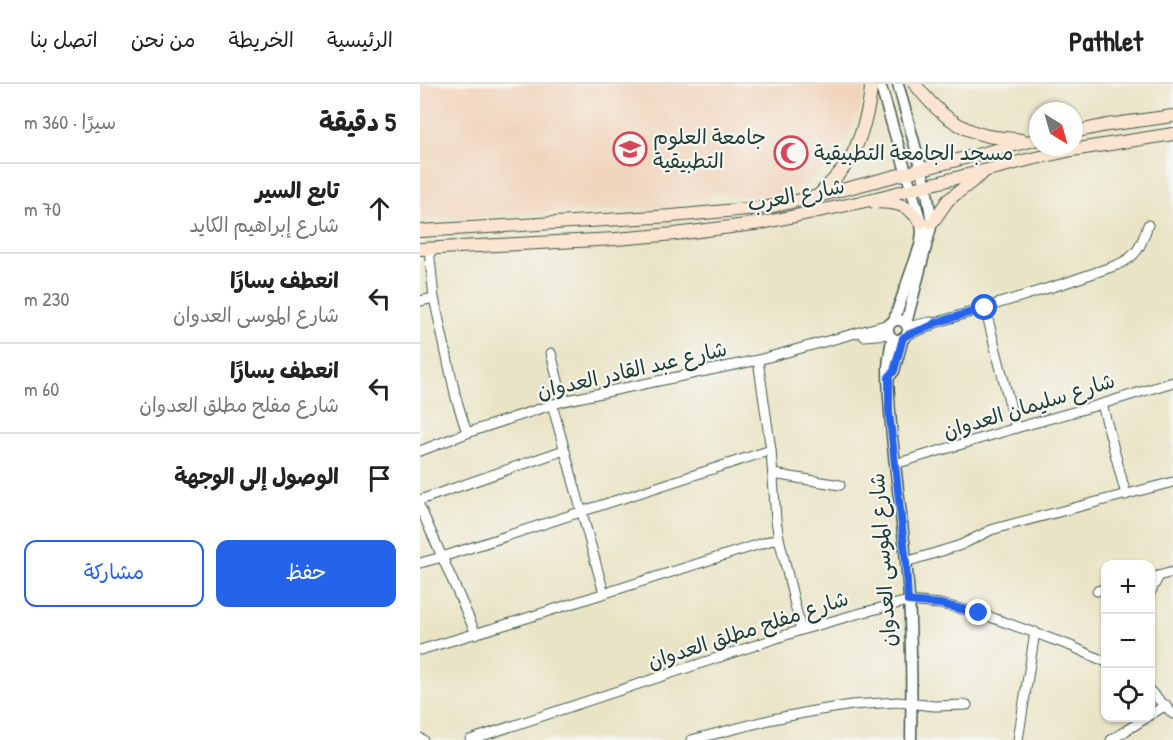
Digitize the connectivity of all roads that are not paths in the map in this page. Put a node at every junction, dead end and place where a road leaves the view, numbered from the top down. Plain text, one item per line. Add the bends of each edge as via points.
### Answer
1 (871, 84) edge
2 (880, 84) edge
3 (898, 84) edge
4 (915, 84) edge
5 (1173, 116) edge
6 (1083, 130) edge
7 (1173, 134) edge
8 (1029, 140) edge
9 (1029, 141) edge
10 (922, 169) junction
11 (986, 171) junction
12 (907, 173) junction
13 (926, 186) junction
14 (912, 189) junction
15 (818, 196) junction
16 (861, 202) junction
17 (927, 223) junction
18 (1148, 225) dead end
19 (420, 231) edge
20 (425, 249) edge
21 (434, 298) junction
22 (420, 301) edge
23 (985, 308) junction
24 (898, 330) junction
25 (551, 353) dead end
26 (758, 360) junction
27 (1173, 382) edge
28 (563, 401) junction
29 (552, 404) junction
30 (1102, 405) junction
31 (1016, 428) junction
32 (467, 433) junction
33 (564, 450) junction
34 (771, 450) junction
35 (420, 451) edge
36 (895, 464) junction
37 (773, 474) junction
38 (1173, 482) edge
39 (840, 485) dead end
40 (1126, 495) junction
41 (420, 500) edge
42 (420, 507) edge
43 (581, 512) junction
44 (779, 538) junction
45 (442, 557) junction
46 (906, 562) junction
47 (420, 563) edge
48 (1173, 572) edge
49 (1155, 577) edge
50 (604, 593) junction
51 (908, 601) junction
52 (801, 630) junction
53 (1035, 632) junction
54 (476, 634) junction
55 (420, 650) edge
56 (1101, 660) edge
57 (1155, 695) edge
58 (911, 704) junction
59 (967, 705) dead end
60 (1166, 705) junction
61 (1155, 712) edge
62 (1173, 714) edge
63 (1138, 722) edge
64 (470, 740) edge
65 (691, 740) edge
66 (911, 740) edge
67 (1018, 740) edge
68 (1111, 740) edge

1 - 15 main road via 867,113 855,148 846,165
2 - 12 street, شارع الموسى العدوان
3 - 10 street, شارع الموسى العدوان
4 - 8 main road via 940,113 968,130 986,136
5 - 6 main road
7 - 11 main road, شارع العرب via 1081,149
9 - 10 main road, شارع العرب
10 - 12 main road, شارع العرب
10 - 13 street, شارع الموسى العدوان
11 - 13 main road, شارع العرب
11 - 17 main road via 948,200
12 - 14 street, شارع الموسى العدوان
12 - 15 main road, شارع العرب
13 - 14 main road, شارع العرب
13 - 17 street, شارع الموسى العدوان
14 - 16 main road, شارع العرب
14 - 17 street, شارع الموسى العدوان
15 - 19 main road, شارع العرب via 721,212
16 - 17 main road via 903,206
16 - 20 main road, شارع العرب via 762,223 675,234
17 - 24 street, شارع الموسى العدوان
18 - 23 street, شارع عبد القادر العدوان via 1137,253 1124,262
20 - 21 street
21 - 22 street
21 - 32 street
23 - 24 street, شارع عبد القادر العدوان via 931,327
23 - 31 street
24 - 26 street, شارع عبد القادر العدوان via 856,334
24 - 36 street, شارع الموسى العدوان via 888,370
25 - 28 street
26 - 28 street, شارع عبد القادر العدوان
26 - 34 street
27 - 30 street, شارع سليمان العدوان
28 - 29 street, شارع عبد القادر العدوان
29 - 32 street, شارع عبد القادر العدوان
29 - 33 street
30 - 31 street, شارع سليمان العدوان
30 - 40 street
31 - 36 street, شارع سليمان العدوان
32 - 35 street, شارع عبد القادر العدوان
33 - 41 street
33 - 43 street
34 - 37 street
34 - 43 street
36 - 46 street, شارع الموسى العدوان
37 - 39 street
37 - 44 street
38 - 40 street
40 - 46 street via 1005,526
42 - 45 street
43 - 45 street
43 - 50 street
44 - 50 street
44 - 52 street
45 - 47 street
45 - 54 street
46 - 51 street, شارع الموسى العدوان
48 - 49 street
50 - 54 street
51 - 52 street, شارع مفلح مطلق العدوان
51 - 53 street, شارع مفلح مطلق العدوان via 960,608
51 - 58 street, شارع الموسى العدوان
52 - 64 street, شارع مفلح مطلق العدوان
53 - 56 street, شارع مفلح مطلق العدوان
53 - 67 street
54 - 55 street
57 - 60 street
58 - 59 street
58 - 65 street via 814,711
58 - 66 street, شارع الموسى العدوان
60 - 61 street
60 - 62 street
63 - 68 street

